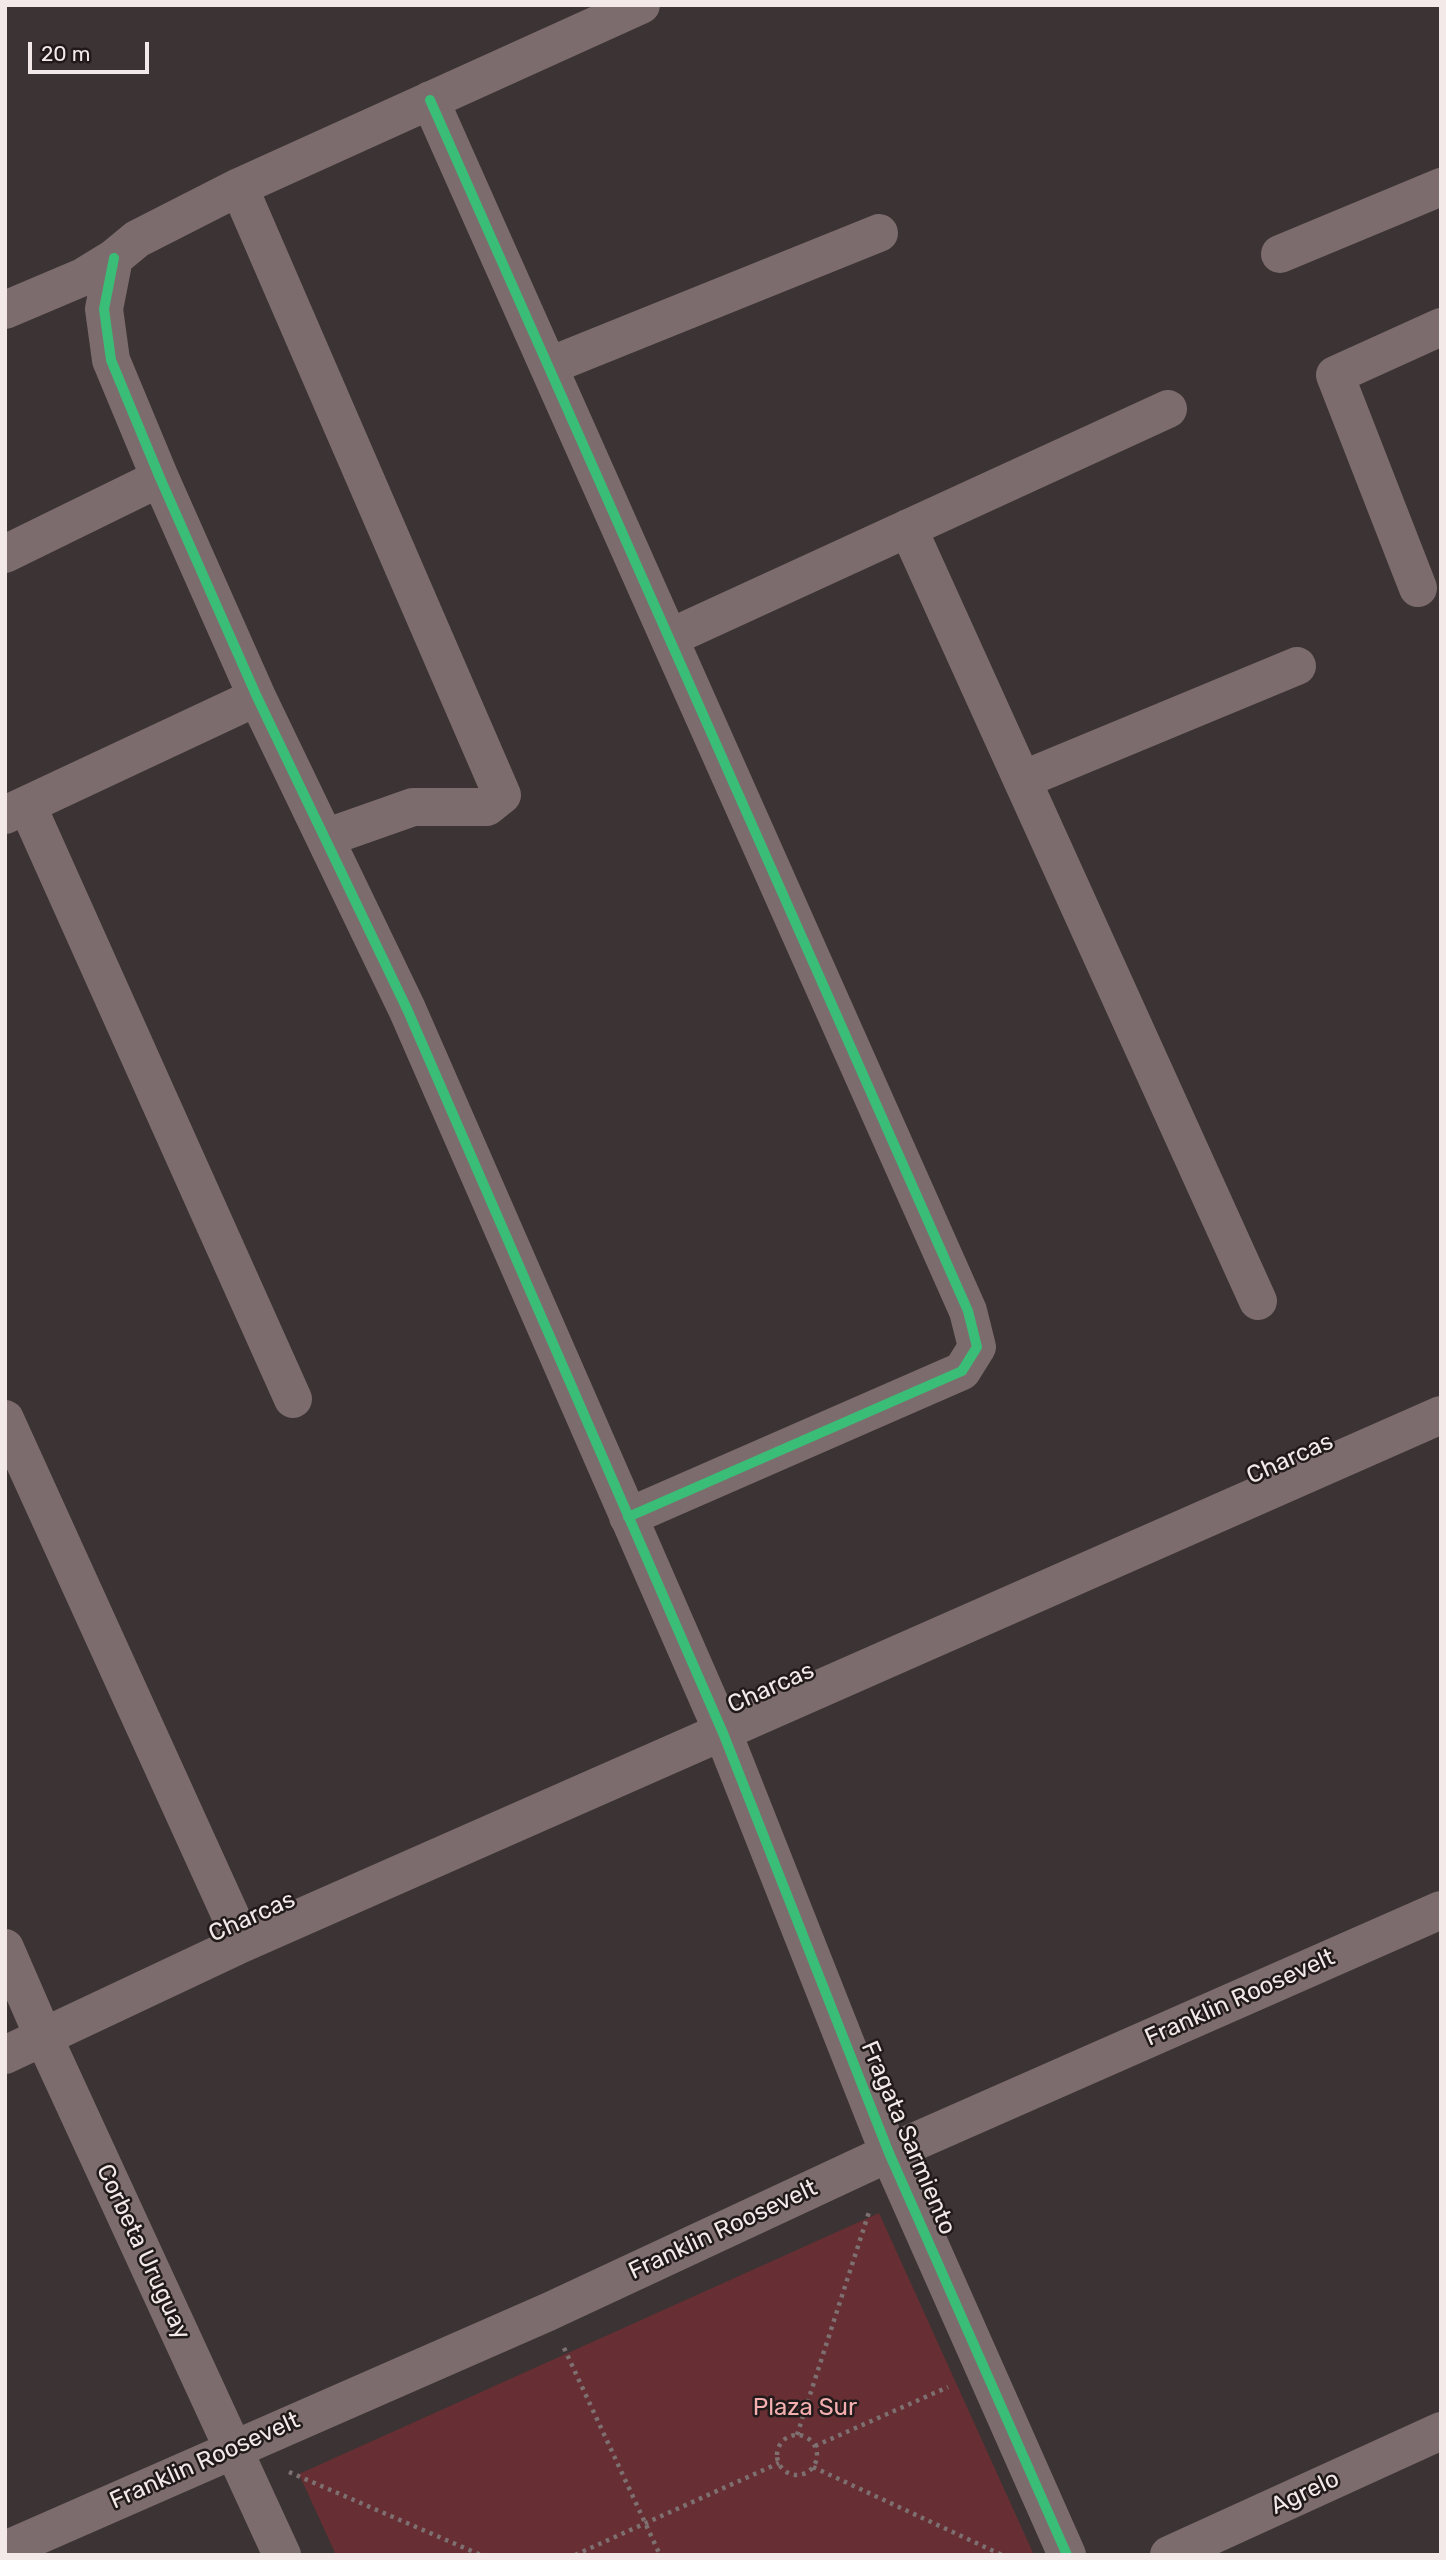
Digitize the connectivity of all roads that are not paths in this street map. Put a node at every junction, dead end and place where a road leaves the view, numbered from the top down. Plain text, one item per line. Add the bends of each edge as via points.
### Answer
1 (642, 5) edge
2 (429, 100) junction
3 (239, 187) junction
4 (1441, 187) edge
5 (879, 233) dead end
6 (1280, 254) dead end
7 (114, 258) junction
8 (5, 310) edge
9 (1441, 327) edge
10 (549, 366) junction
11 (1168, 409) dead end
12 (160, 478) junction
13 (908, 528) junction
14 (5, 554) edge
15 (1418, 588) dead end
16 (669, 638) junction
17 (1297, 666) dead end
18 (257, 697) junction
19 (1022, 780) junction
20 (16, 810) edge
21 (325, 838) junction
22 (1258, 1301) dead end
23 (293, 1399) dead end
24 (1441, 1415) edge
25 (5, 1419) edge
26 (628, 1517) junction
27 (723, 1733) junction
28 (1441, 1910) edge
29 (243, 1943) junction
30 (5, 1948) edge
31 (44, 2038) junction
32 (5, 2055) edge
33 (888, 2153) junction
34 (1441, 2431) edge
35 (234, 2448) junction
36 (5, 2550) edge
37 (282, 2555) edge
38 (1067, 2555) edge
39 (1169, 2555) edge

1 - 2 street
2 - 3 street
2 - 10 street
3 - 7 street via 137,239
3 - 21 street via 502,794 487,807 414,807
4 - 6 street
5 - 10 street
7 - 8 street via 83,277
7 - 12 street, Fragata Sarmiento via 104,309 111,360
9 - 15 street via 1335,375
10 - 16 street
11 - 13 street
12 - 14 street
12 - 18 street, Fragata Sarmiento
13 - 16 street
13 - 19 street
16 - 26 street via 968,1311 976,1348 962,1371
17 - 19 street
18 - 20 street
18 - 21 street, Fragata Sarmiento
19 - 22 street
20 - 23 street
21 - 26 street, Fragata Sarmiento via 407,1009
24 - 27 street, Charcas
25 - 29 street
26 - 27 street, Fragata Sarmiento
27 - 29 street, Charcas
27 - 33 street, Fragata Sarmiento
28 - 33 street, Franklin Roosevelt
29 - 31 street, Charcas
30 - 31 street, Corbeta Uruguay
31 - 32 street, Charcas
31 - 35 street, Corbeta Uruguay
33 - 35 street, Franklin Roosevelt via 548,2312
33 - 38 street, Fragata Sarmiento
34 - 39 street, Agrelo
35 - 36 street, Franklin Roosevelt
35 - 37 street, Corbeta Uruguay

